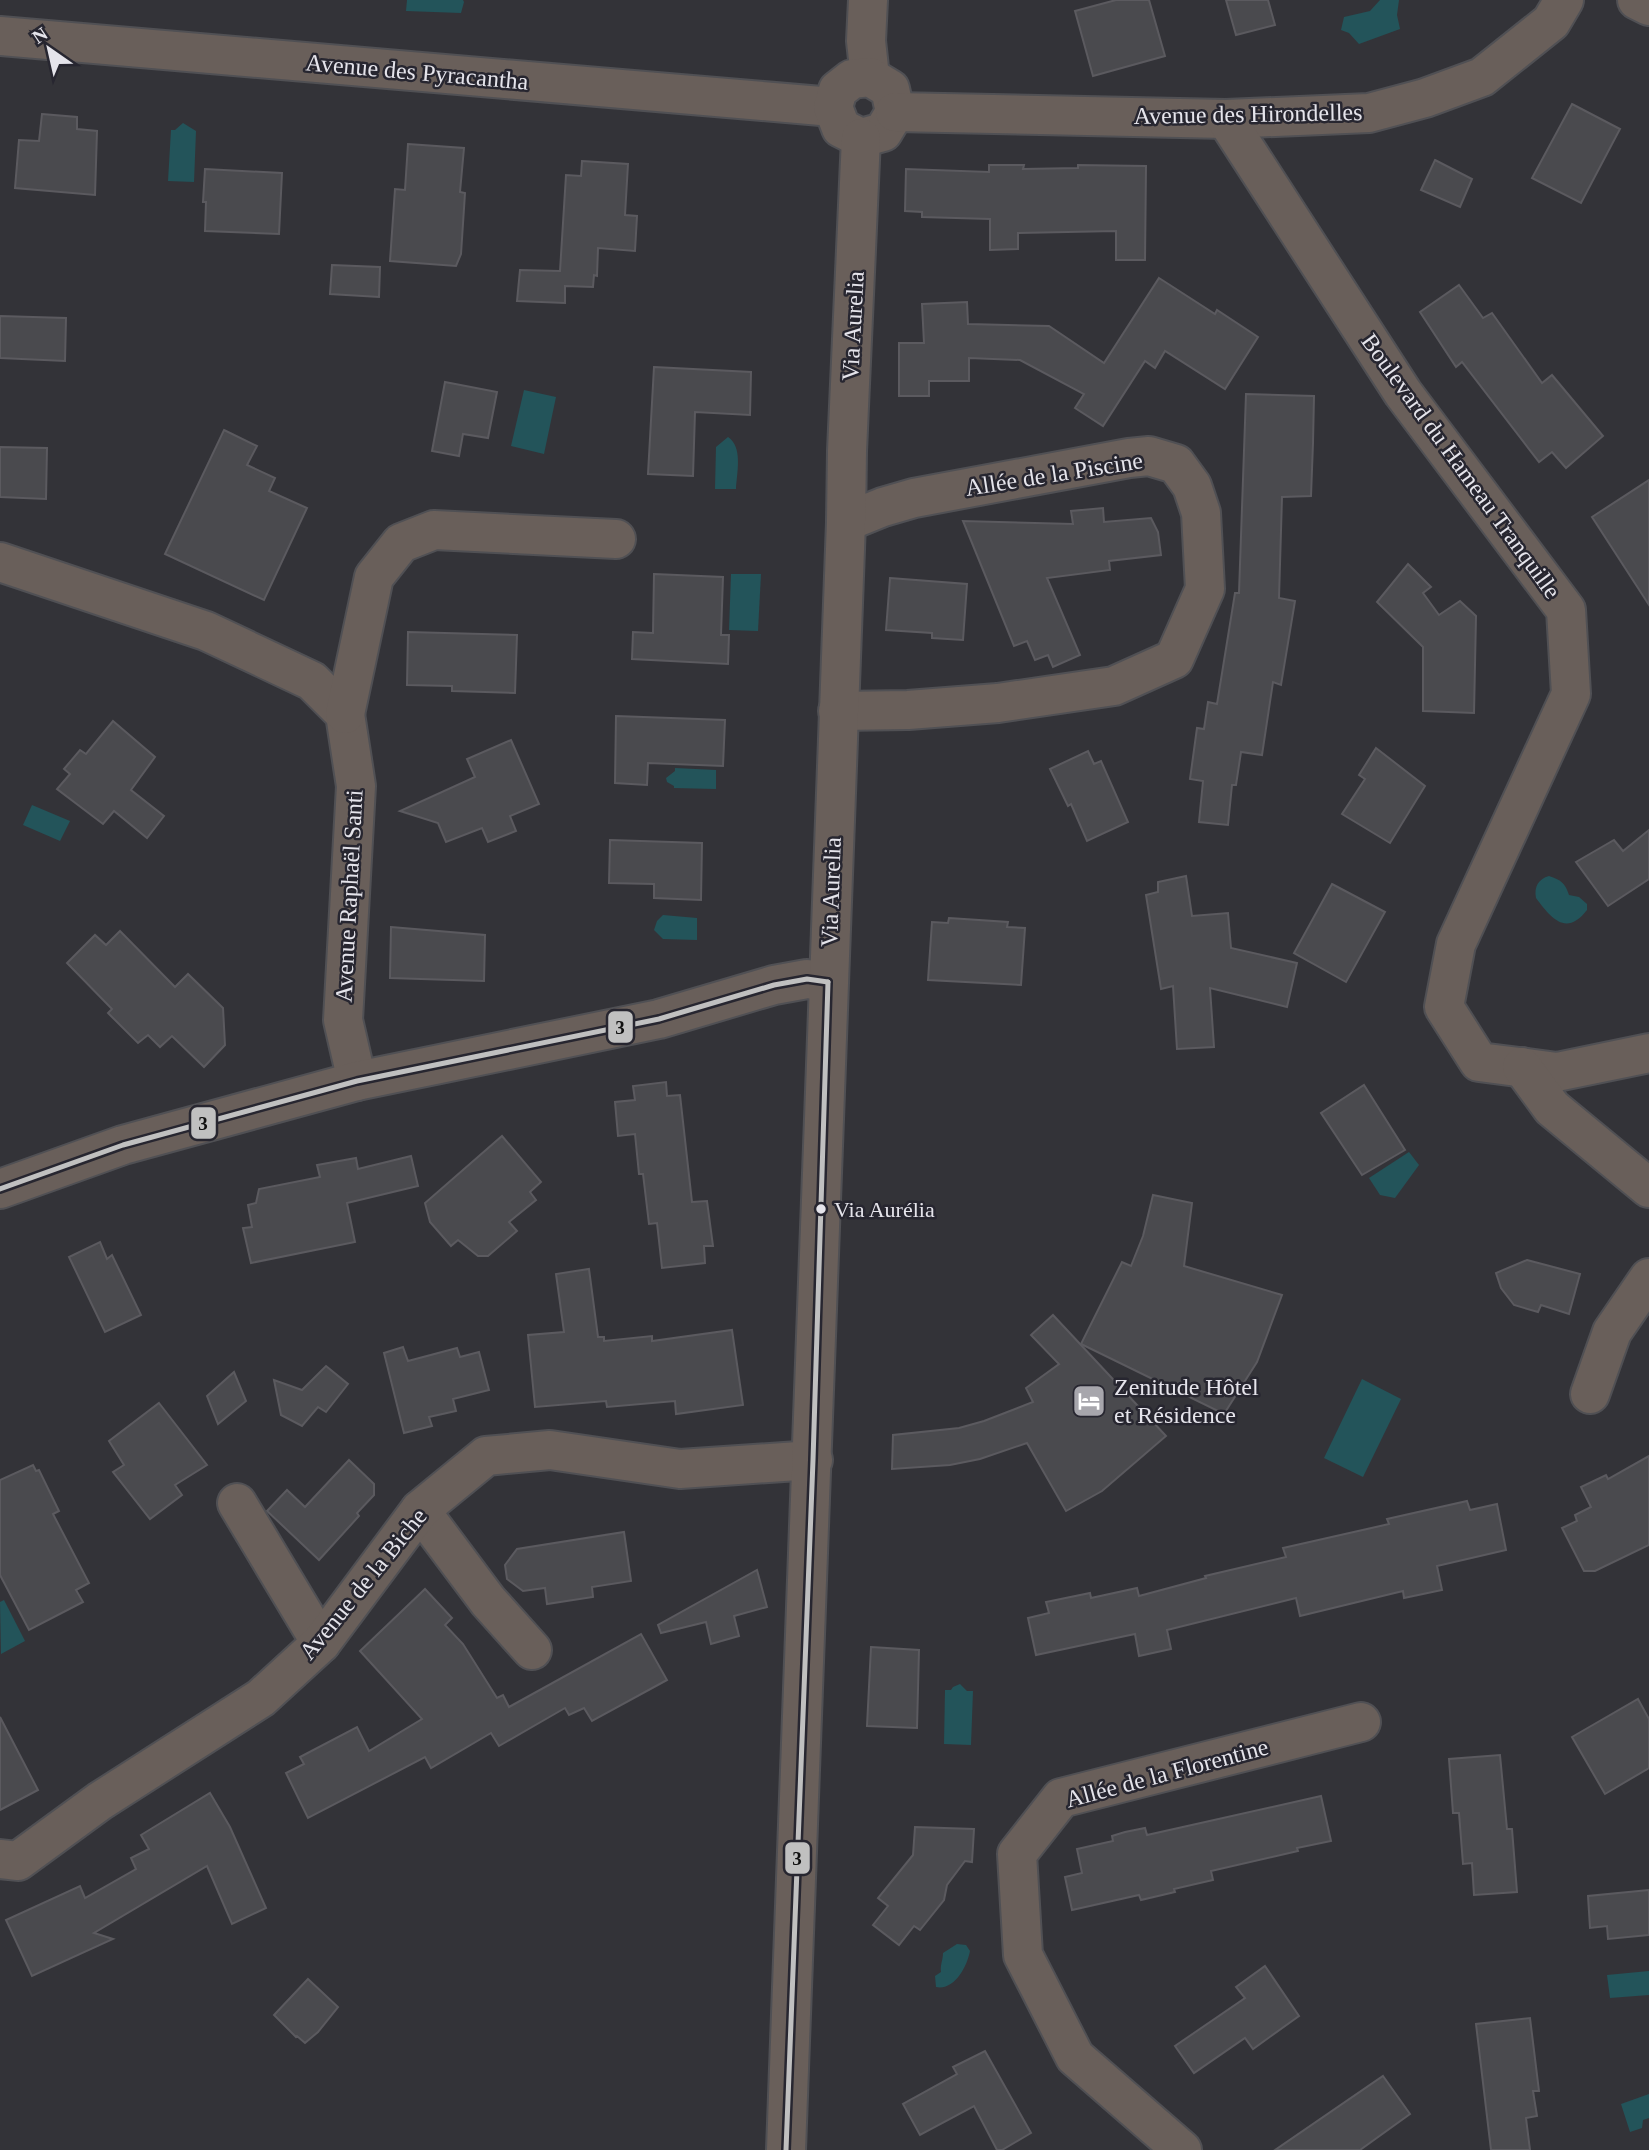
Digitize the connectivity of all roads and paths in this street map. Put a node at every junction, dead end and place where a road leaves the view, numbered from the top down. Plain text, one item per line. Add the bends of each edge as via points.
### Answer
1 (868, 0) edge
2 (1564, 0) edge
3 (1637, 0) edge
4 (1649, 6) edge
5 (0, 36) edge
6 (870, 77) junction
7 (833, 107) junction
8 (895, 112) junction
9 (1226, 119) junction
10 (861, 138) junction
11 (846, 522) junction
12 (616, 539) dead end
13 (0, 562) edge
14 (838, 711) junction
15 (345, 715) junction
16 (828, 982) junction
17 (1649, 1053) edge
18 (1522, 1067) junction
19 (357, 1081) junction
20 (1649, 1188) edge
21 (0, 1189) edge
22 (1649, 1278) edge
23 (1590, 1394) dead end
24 (813, 1460) junction
25 (237, 1503) dead end
26 (419, 1510) junction
27 (321, 1643) junction
28 (532, 1650) dead end
29 (1361, 1723) dead end
30 (0, 1859) edge
31 (786, 2150) edge
32 (1182, 2150) edge

1 - 6 street
2 - 9 street, Avenue des Hirondelles via 1551,22 1482,78 1369,113
3 - 4 street
5 - 7 street, Avenue des Pyracantha
6 - 7 street via 852,79 838,90
6 - 8 street via 890,89
7 - 10 street via 841,128
8 - 9 street, Avenue des Hirondelles
8 - 10 street via 883,132
9 - 18 street, Boulevard du Hameau Tranquille via 1403,393 1566,610 1571,694 1456,943 1444,1007 1479,1062
10 - 11 street, Via Aurelia
11 - 14 street, Via Aurelia
11 - 14 street, Allée de la Piscine via 914,498 1149,456 1176,464 1192,486 1201,513 1205,589 1174,659 1114,686 998,703
12 - 15 street via 434,530 401,543 374,577
13 - 15 street via 206,631 312,681
14 - 16 street, Via Aurelia
15 - 19 street, Avenue Raphaël Santi via 356,786 342,1020
16 - 19 street via 807,979 774,985 660,1019
16 - 24 street, Via Aurelia
17 - 18 street, Boulevard du Hameau Tranquille via 1557,1072
18 - 20 street via 1552,1108
19 - 21 street via 123,1144
22 - 23 street via 1612,1332
24 - 26 street, Avenue de la Biche via 680,1469 550,1450 486,1456
24 - 31 street, Via Aurelia
25 - 27 street
26 - 27 street, Avenue de la Biche
26 - 28 street
27 - 30 street, Avenue de la Biche via 261,1699 100,1801 18,1861
29 - 32 street, Allée de la Florentine via 1061,1798 1017,1854 1023,1955 1075,2057

